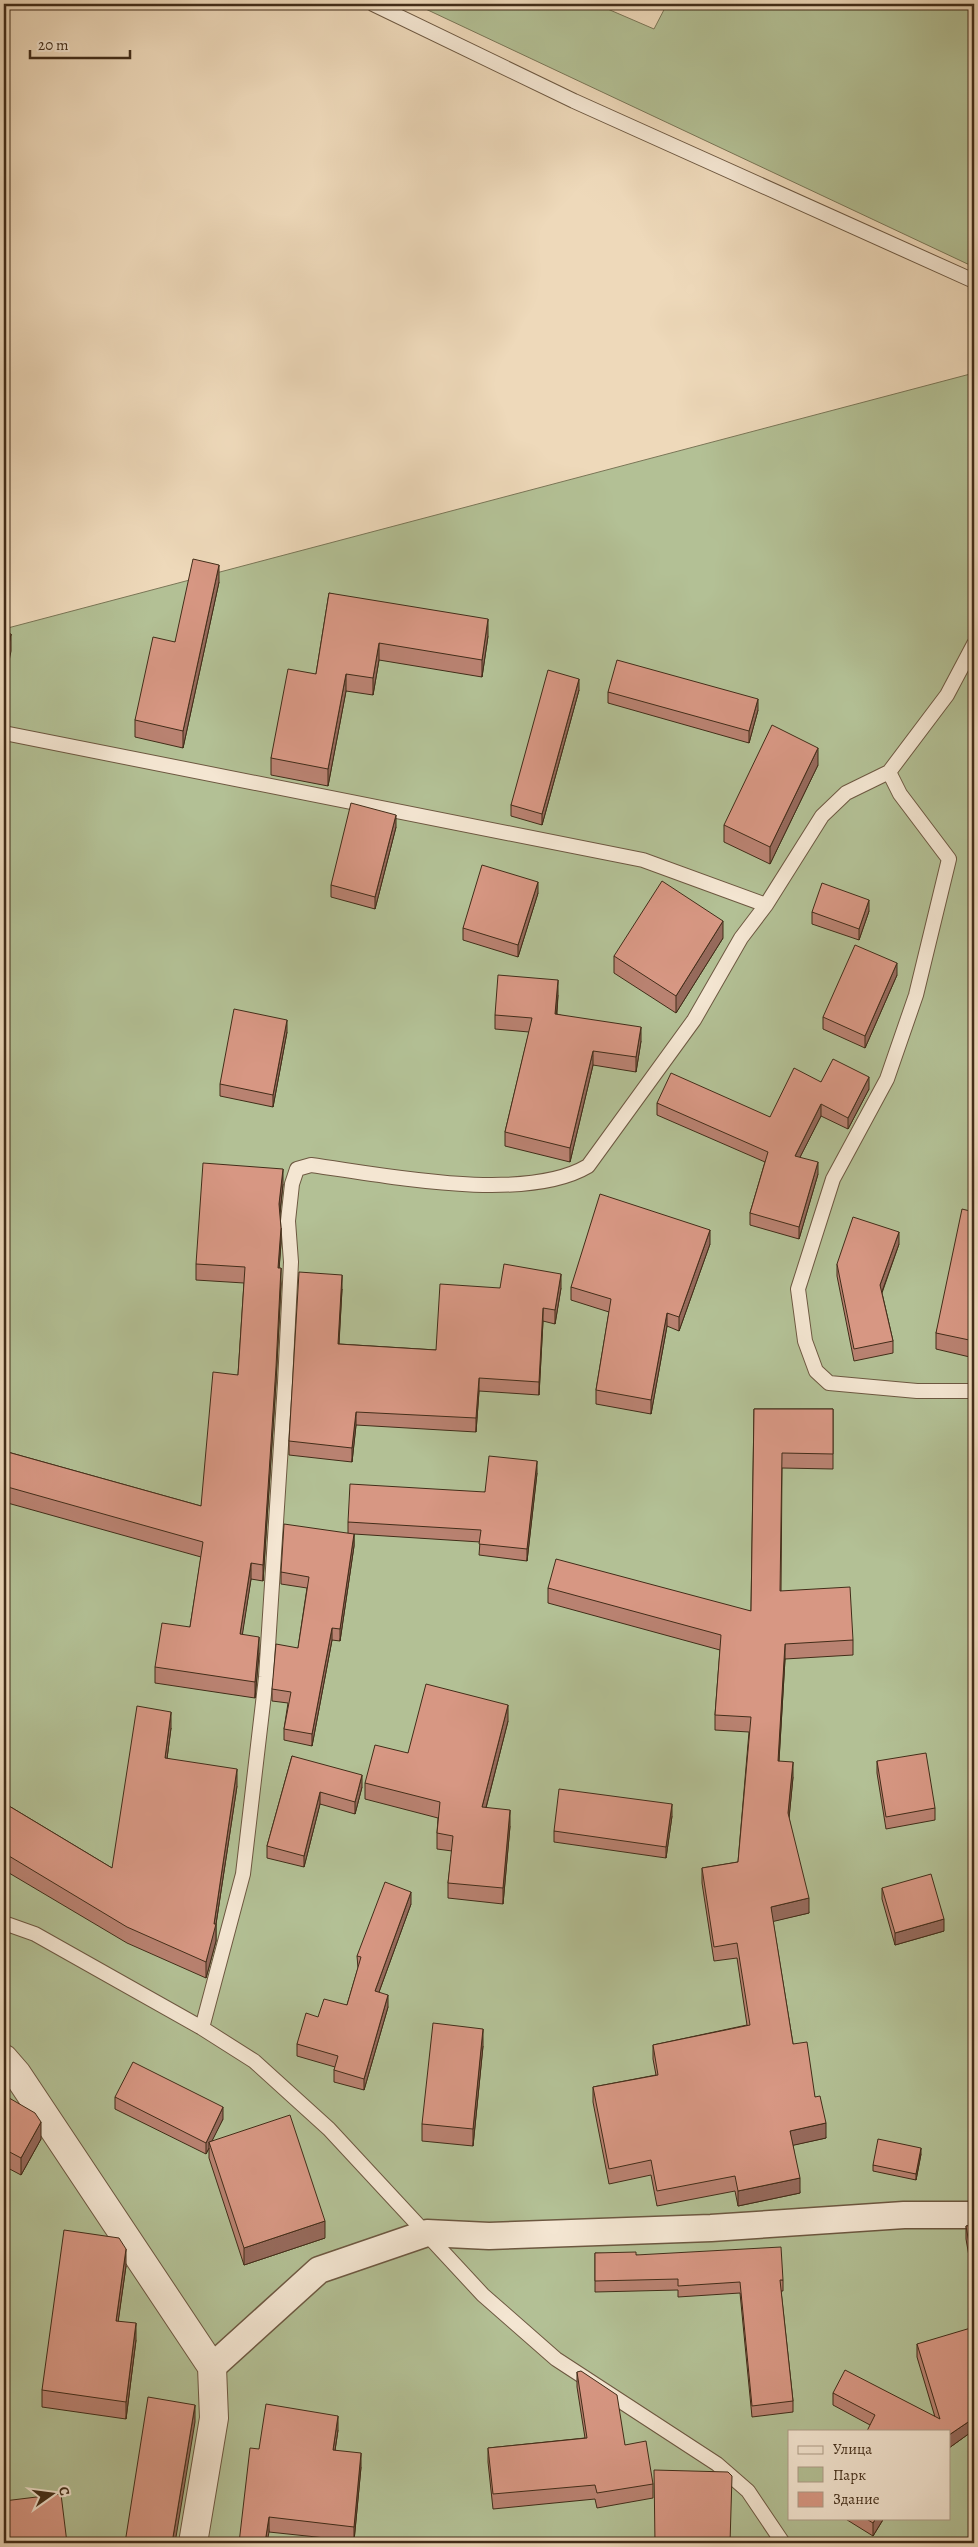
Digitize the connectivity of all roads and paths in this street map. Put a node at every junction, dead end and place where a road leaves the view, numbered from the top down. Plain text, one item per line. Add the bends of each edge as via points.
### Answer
1 (373, 4) edge
2 (974, 281) edge
3 (974, 644) edge
4 (4, 733) edge
5 (889, 772) junction
6 (766, 905) junction
7 (974, 1391) edge
8 (4, 1923) edge
9 (202, 2028) junction
10 (4, 2059) edge
11 (974, 2215) edge
12 (427, 2233) junction
13 (212, 2366) junction
14 (194, 2543) edge
15 (783, 2543) edge

1 - 2 lane via 574,101
3 - 5 lane via 947,696
4 - 6 lane via 643,860
5 - 6 lane via 846,793 822,816
5 - 7 lane via 900,794 949,859 916,995 887,1079 833,1179 808,1256 798,1290 802,1324 816,1371 829,1383 918,1391
6 - 9 lane via 741,938 694,1020 588,1166 572,1176 477,1186 311,1166 297,1169 288,1221 291,1262 266,1677 243,1874
8 - 9 lane via 35,1934
9 - 12 lane via 254,2061 329,2129
10 - 13 street
11 - 12 street via 904,2215 711,2228 489,2236
12 - 13 street via 319,2270
12 - 15 lane via 483,2295 556,2359 717,2464 748,2491
13 - 14 street via 214,2418

